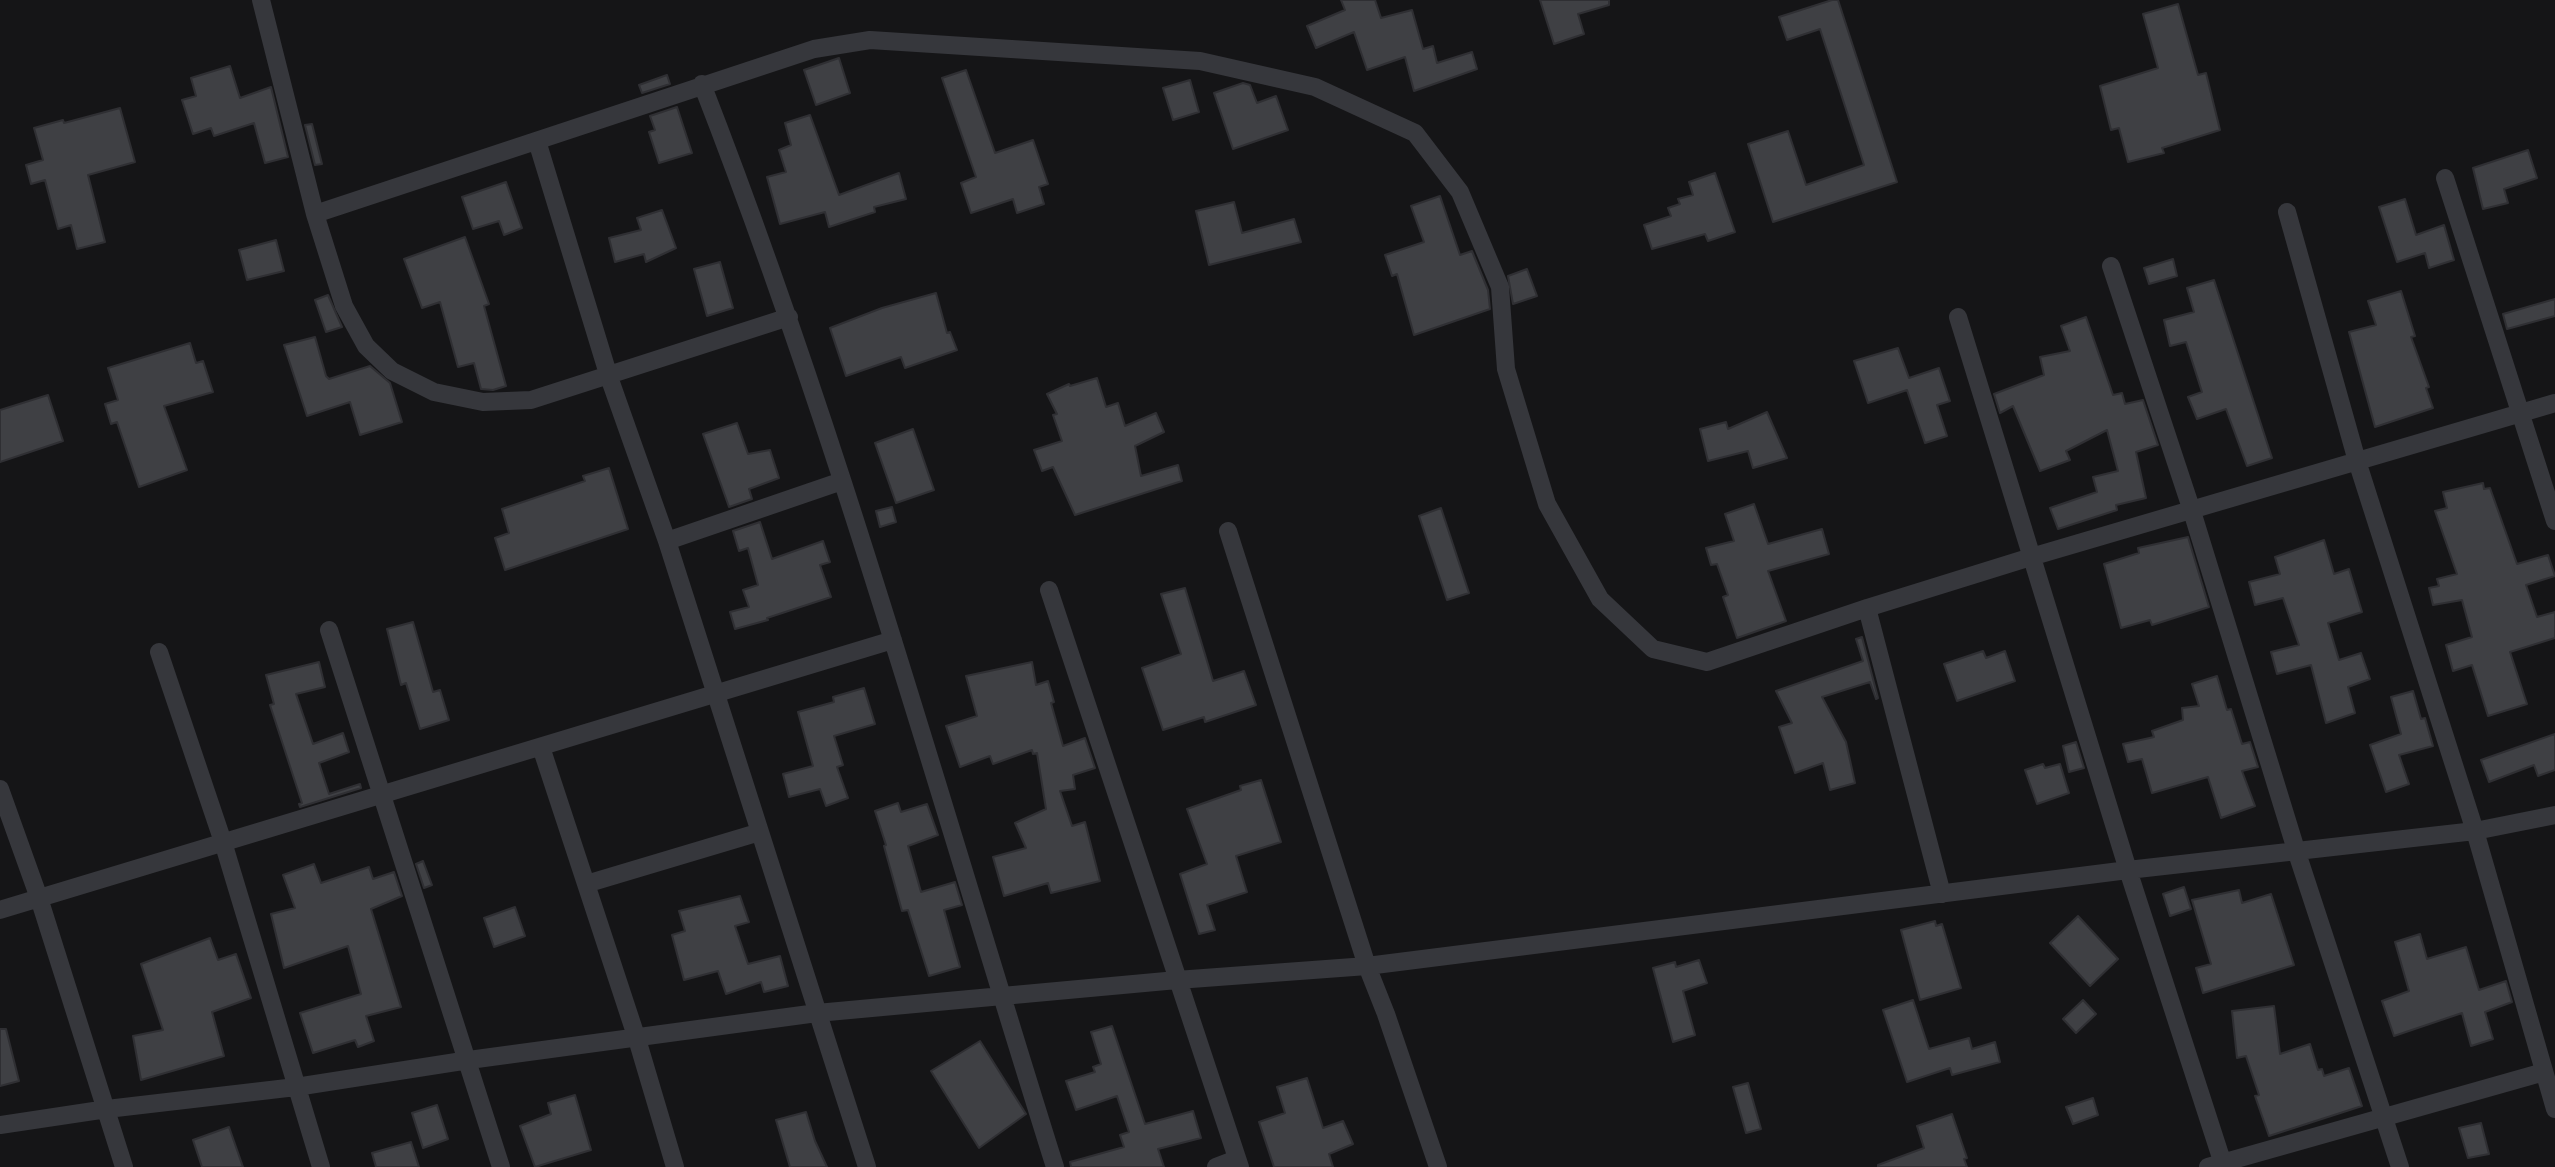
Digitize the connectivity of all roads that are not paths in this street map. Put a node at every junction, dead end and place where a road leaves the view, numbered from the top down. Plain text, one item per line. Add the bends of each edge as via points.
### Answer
1 (261, 0) edge
2 (702, 84) junction
3 (537, 141) junction
4 (2445, 178) dead end
5 (2287, 212) dead end
6 (315, 214) junction
7 (2111, 266) dead end
8 (789, 317) junction
9 (1958, 317) dead end
10 (609, 377) junction
11 (2555, 403) edge
12 (2519, 414) junction
13 (2357, 461) junction
14 (842, 481) junction
15 (2191, 508) junction
16 (2555, 521) edge
17 (1228, 531) dead end
18 (667, 541) junction
19 (2031, 557) junction
20 (1049, 590) dead end
21 (1867, 608) junction
22 (329, 630) dead end
23 (893, 640) junction
24 (159, 652) dead end
25 (717, 695) junction
26 (541, 747) junction
27 (0, 789) edge
28 (384, 795) junction
29 (2555, 815) edge
30 (2475, 831) junction
31 (760, 832) junction
32 (223, 842) junction
33 (2297, 853) junction
34 (2128, 870) junction
35 (586, 884) junction
36 (1942, 894) junction
37 (39, 898) junction
38 (0, 910) edge
39 (1367, 966) junction
40 (1177, 980) junction
41 (1001, 995) junction
42 (817, 1013) junction
43 (637, 1039) junction
44 (469, 1060) junction
45 (2544, 1072) junction
46 (296, 1087) junction
47 (107, 1109) junction
48 (2555, 1109) edge
49 (2384, 1117) junction
50 (0, 1125) edge
51 (1238, 1163) edge
52 (2218, 1166) edge
53 (124, 1167) edge
54 (321, 1167) edge
55 (501, 1167) edge
56 (675, 1167) edge
57 (867, 1167) edge
58 (1055, 1167) edge
59 (1216, 1167) edge
60 (1438, 1167) edge
61 (2400, 1167) edge

1 - 6 street
2 - 3 street
2 - 8 street
2 - 21 street via 814,49 870,40 1200,61 1315,87 1415,133 1460,192 1500,287 1506,369 1547,504 1600,599 1653,649 1707,662
3 - 6 street
3 - 10 street
4 - 12 street
5 - 13 street
6 - 10 street via 344,306 366,346 392,371 434,392 483,402 531,400
7 - 15 street
8 - 10 street
8 - 14 street
9 - 19 street
10 - 18 street
11 - 12 street
12 - 13 street
12 - 16 street
13 - 15 street
13 - 30 street
14 - 18 street
14 - 23 street
15 - 19 street
15 - 33 street
17 - 39 street
18 - 25 street
19 - 21 street
19 - 34 street
20 - 40 street
21 - 36 street
22 - 28 street
23 - 25 street
23 - 41 street
24 - 32 street
25 - 26 street
25 - 31 street
26 - 28 street
26 - 35 street
27 - 37 street
28 - 32 street
28 - 44 street
29 - 30 street
30 - 33 street
30 - 45 street
31 - 35 street
31 - 42 street
32 - 37 street
32 - 46 street
33 - 34 street
33 - 49 street
34 - 36 street
34 - 52 street
35 - 43 street
36 - 39 street
37 - 38 street
37 - 47 street
39 - 40 street
39 - 60 street
40 - 41 street
40 - 51 street
41 - 42 street
41 - 58 street
42 - 43 street
42 - 57 street
43 - 44 street
43 - 56 street
44 - 46 street
44 - 55 street
45 - 48 street
45 - 49 street
46 - 47 street
46 - 54 street
47 - 50 street
47 - 53 street
49 - 52 street
49 - 61 street
51 - 59 street

